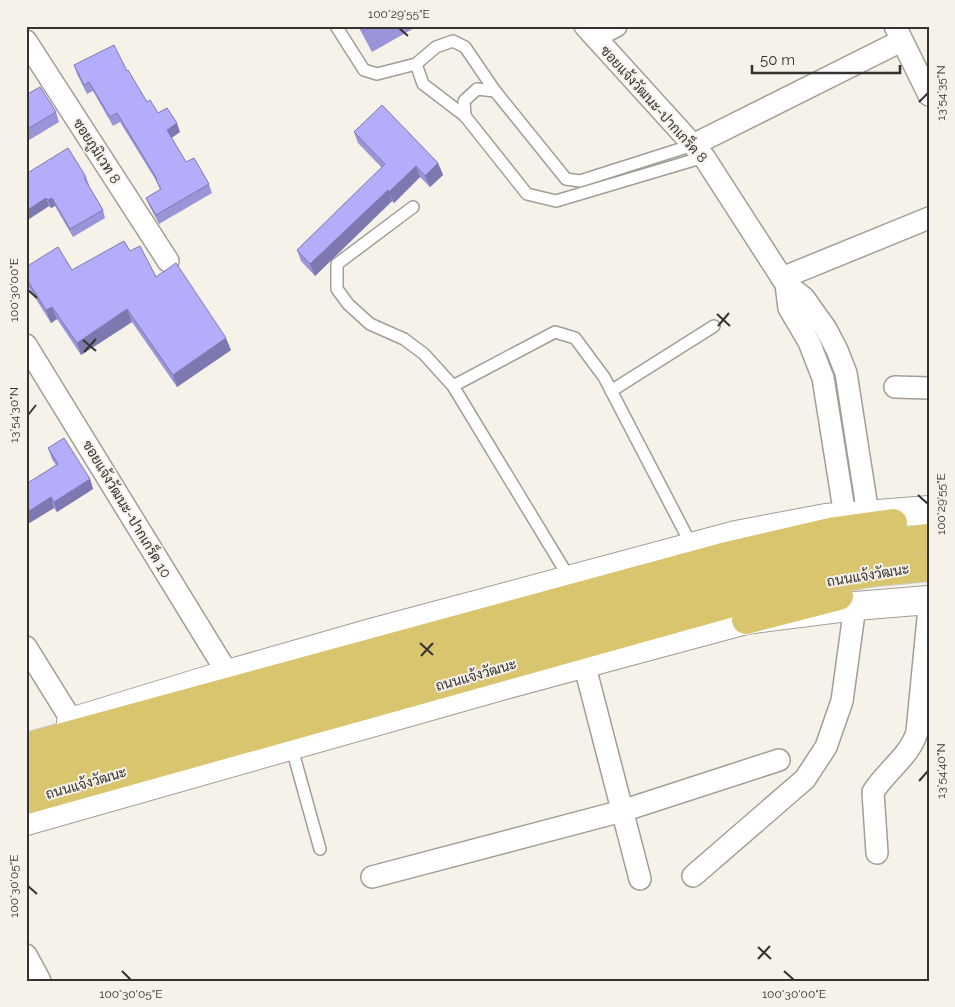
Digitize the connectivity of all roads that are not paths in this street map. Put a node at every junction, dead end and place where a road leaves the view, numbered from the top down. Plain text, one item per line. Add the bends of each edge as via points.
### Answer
1 (336, 26) edge
2 (616, 26) edge
3 (590, 32) edge
4 (898, 34) edge
5 (26, 41) edge
6 (416, 64) junction
7 (495, 91) junction
8 (929, 95) edge
9 (465, 116) junction
10 (698, 151) junction
11 (413, 207) dead end
12 (929, 218) edge
13 (168, 262) dead end
14 (784, 281) junction
15 (714, 326) dead end
16 (26, 345) edge
17 (453, 386) junction
18 (895, 388) dead end
19 (929, 388) edge
20 (611, 391) junction
21 (929, 510) edge
22 (857, 515) junction
23 (929, 523) edge
24 (929, 538) edge
25 (692, 546) junction
26 (929, 566) edge
27 (570, 579) junction
28 (929, 580) edge
29 (929, 600) edge
30 (855, 606) junction
31 (929, 608) edge
32 (746, 620) junction
33 (26, 647) edge
34 (584, 663) junction
35 (236, 682) junction
36 (72, 721) junction
37 (26, 734) edge
38 (291, 745) junction
39 (26, 747) edge
40 (779, 760) dead end
41 (26, 772) edge
42 (26, 800) edge
43 (622, 810) junction
44 (26, 821) edge
45 (320, 849) dead end
46 (877, 853) dead end
47 (694, 876) dead end
48 (372, 877) dead end
49 (640, 879) dead end
50 (26, 955) edge
51 (40, 981) edge

1 - 6 lane via 364,70 377,74
2 - 3 street
3 - 10 street, ซอยแจ้งวัฒนะ-ปากเกร็ด 8
4 - 8 street
4 - 10 street
5 - 13 street, ซอยภูมิเวท 8
6 - 7 lane via 436,47 453,41 466,47
6 - 9 lane via 423,84
7 - 9 lane via 477,90 464,101
7 - 10 lane via 566,179 580,180
9 - 10 lane via 527,194 556,201
10 - 14 street, ซอยแจ้งวัฒนะ-ปากเกร็ด 8
11 - 17 lane via 337,264 337,289 370,324 404,339 424,354
12 - 14 street
14 - 22 street, ซอยแจ้งวัฒนะ-ปากเกร็ด 8 via 790,308 809,342 823,378
15 - 20 lane
16 - 35 street, ซอยแจ้งวัฒนะ-ปากเกร็ด 10
17 - 20 lane via 555,332 575,338
17 - 27 lane
18 - 19 street
20 - 25 lane
21 - 22 main road
22 - 25 main road via 777,527
23 - 35 main road via 894,523 773,544
24 - 41 main road, ถนนแจ้งวัฒนะ via 862,547 747,572
25 - 27 main road
26 - 42 main road, ถนนแจ้งวัฒนะ via 867,573 764,594
27 - 35 main road
28 - 32 main road via 861,590
29 - 30 main road, ถนนแจ้งวัฒนะ
30 - 32 main road, ถนนแจ้งวัฒนะ
30 - 47 street via 842,701 826,747 805,779
31 - 46 street via 914,743 873,792
32 - 34 main road, ถนนแจ้งวัฒนะ
33 - 36 street
34 - 38 main road, ถนนแจ้งวัฒนะ
34 - 43 street
35 - 36 main road
35 - 39 main road
36 - 37 main road
38 - 44 main road, ถนนแจ้งวัฒนะ
38 - 45 lane
40 - 43 street
43 - 48 street
43 - 49 street
50 - 51 street

